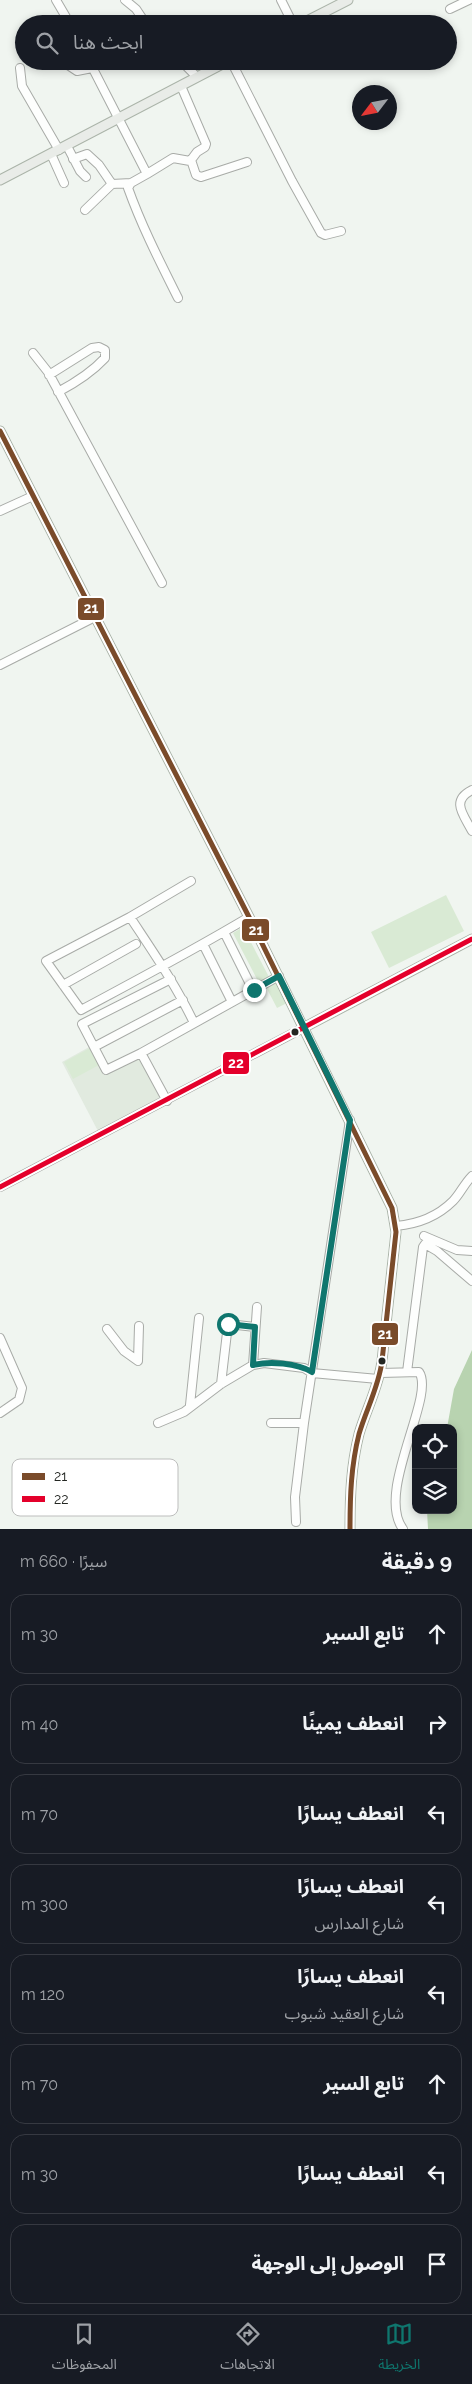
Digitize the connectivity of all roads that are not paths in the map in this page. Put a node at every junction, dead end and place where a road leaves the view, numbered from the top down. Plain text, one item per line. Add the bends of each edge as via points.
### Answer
1 (56, 0) edge
2 (125, 0) edge
3 (281, 0) edge
4 (348, 0) edge
5 (469, 0) edge
6 (450, 9) dead end
7 (65, 15) edge
8 (140, 15) edge
9 (288, 15) edge
10 (319, 15) edge
11 (20, 70) edge
12 (93, 70) edge
13 (190, 70) edge
14 (212, 70) edge
15 (234, 70) edge
16 (197, 78) junction
17 (181, 86) junction
18 (118, 119) junction
19 (59, 150) junction
20 (73, 159) junction
21 (190, 162) junction
22 (247, 162) dead end
23 (147, 174) junction
24 (86, 178) dead end
25 (0, 180) edge
26 (64, 183) dead end
27 (131, 183) junction
28 (112, 184) junction
29 (85, 210) dead end
30 (341, 231) dead end
31 (178, 298) dead end
32 (33, 352) dead end
33 (50, 375) junction
34 (58, 392) junction
35 (0, 431) edge
36 (34, 496) junction
37 (0, 511) edge
38 (162, 583) dead end
39 (96, 617) junction
40 (0, 665) edge
41 (472, 790) edge
42 (472, 831) edge
43 (191, 881) dead end
44 (130, 917) junction
45 (249, 917) junction
46 (224, 932) junction
47 (472, 939) edge
48 (136, 944) dead end
49 (202, 944) junction
50 (162, 966) junction
51 (279, 976) junction
52 (171, 979) junction
53 (63, 986) junction
54 (254, 990) junction
55 (183, 1000) junction
56 (232, 1002) junction
57 (194, 1023) junction
58 (305, 1027) junction
59 (94, 1047) junction
60 (140, 1053) junction
61 (167, 1100) junction
62 (350, 1120) junction
63 (472, 1176) edge
64 (0, 1187) edge
65 (417, 1224) junction
66 (396, 1226) junction
67 (427, 1239) junction
68 (472, 1251) edge
69 (472, 1281) edge
70 (258, 1307) dead end
71 (198, 1318) dead end
72 (139, 1326) dead end
73 (255, 1327) junction
74 (107, 1329) dead end
75 (0, 1338) edge
76 (253, 1365) junction
77 (312, 1372) junction
78 (407, 1372) junction
79 (380, 1376) junction
80 (221, 1384) junction
81 (190, 1405) junction
82 (0, 1413) edge
83 (158, 1423) dead end
84 (271, 1423) dead end
85 (304, 1424) junction
86 (296, 1522) dead end
87 (350, 1529) edge
88 (403, 1529) edge

1 - 7 street
2 - 8 street
3 - 9 street
4 - 10 main road
5 - 6 street
11 - 19 street via 22,86
12 - 18 street
13 - 16 street
14 - 16 main road
15 - 30 street via 321,233
16 - 17 main road
17 - 18 main road
17 - 21 street via 206,144
18 - 19 main road
18 - 23 street
19 - 20 street
19 - 25 main road
19 - 26 street
20 - 24 street
20 - 28 street via 87,154
21 - 22 street via 196,175 201,177
21 - 23 street via 173,158
23 - 27 street
27 - 28 street
27 - 31 street via 128,188 136,211
28 - 29 street
32 - 33 street
33 - 34 street
33 - 34 street via 92,348 99,346 105,350 105,358 100,363
34 - 38 street
35 - 36 main road
36 - 37 street
36 - 39 main road
39 - 40 street
39 - 45 main road
41 - 42 street via 459,800
43 - 44 street
44 - 50 street
44 - 53 street via 46,962
45 - 46 street
45 - 51 main road
46 - 49 street
46 - 54 street
47 - 58 main road
48 - 53 street
49 - 50 street
49 - 56 street
50 - 52 street
50 - 53 street via 81,1010
51 - 54 street
51 - 58 main road
52 - 55 street
52 - 59 street via 82,1024
54 - 56 street
55 - 57 street
55 - 59 street
56 - 57 street
57 - 60 street
58 - 61 street
58 - 62 main road
59 - 60 street via 106,1070
60 - 61 street
61 - 64 street
62 - 66 main road via 392,1208
62 - 77 street
63 - 65 street via 462,1185 454,1200
65 - 66 street
65 - 67 street
66 - 79 main road
67 - 68 street via 457,1250
67 - 69 street
67 - 78 street via 423,1247
70 - 73 street
71 - 81 street
72 - 74 street via 138,1361 124,1351
73 - 76 street
73 - 80 street via 228,1324
75 - 82 street via 22,1388 20,1400
76 - 77 street via 264,1363
76 - 80 street
77 - 79 street
77 - 85 street
78 - 79 street
78 - 88 street via 419,1372 424,1384 404,1449 395,1513
79 - 87 main road via 353,1462
80 - 81 street
81 - 83 street via 184,1412
84 - 85 street
85 - 86 street via 294,1497

